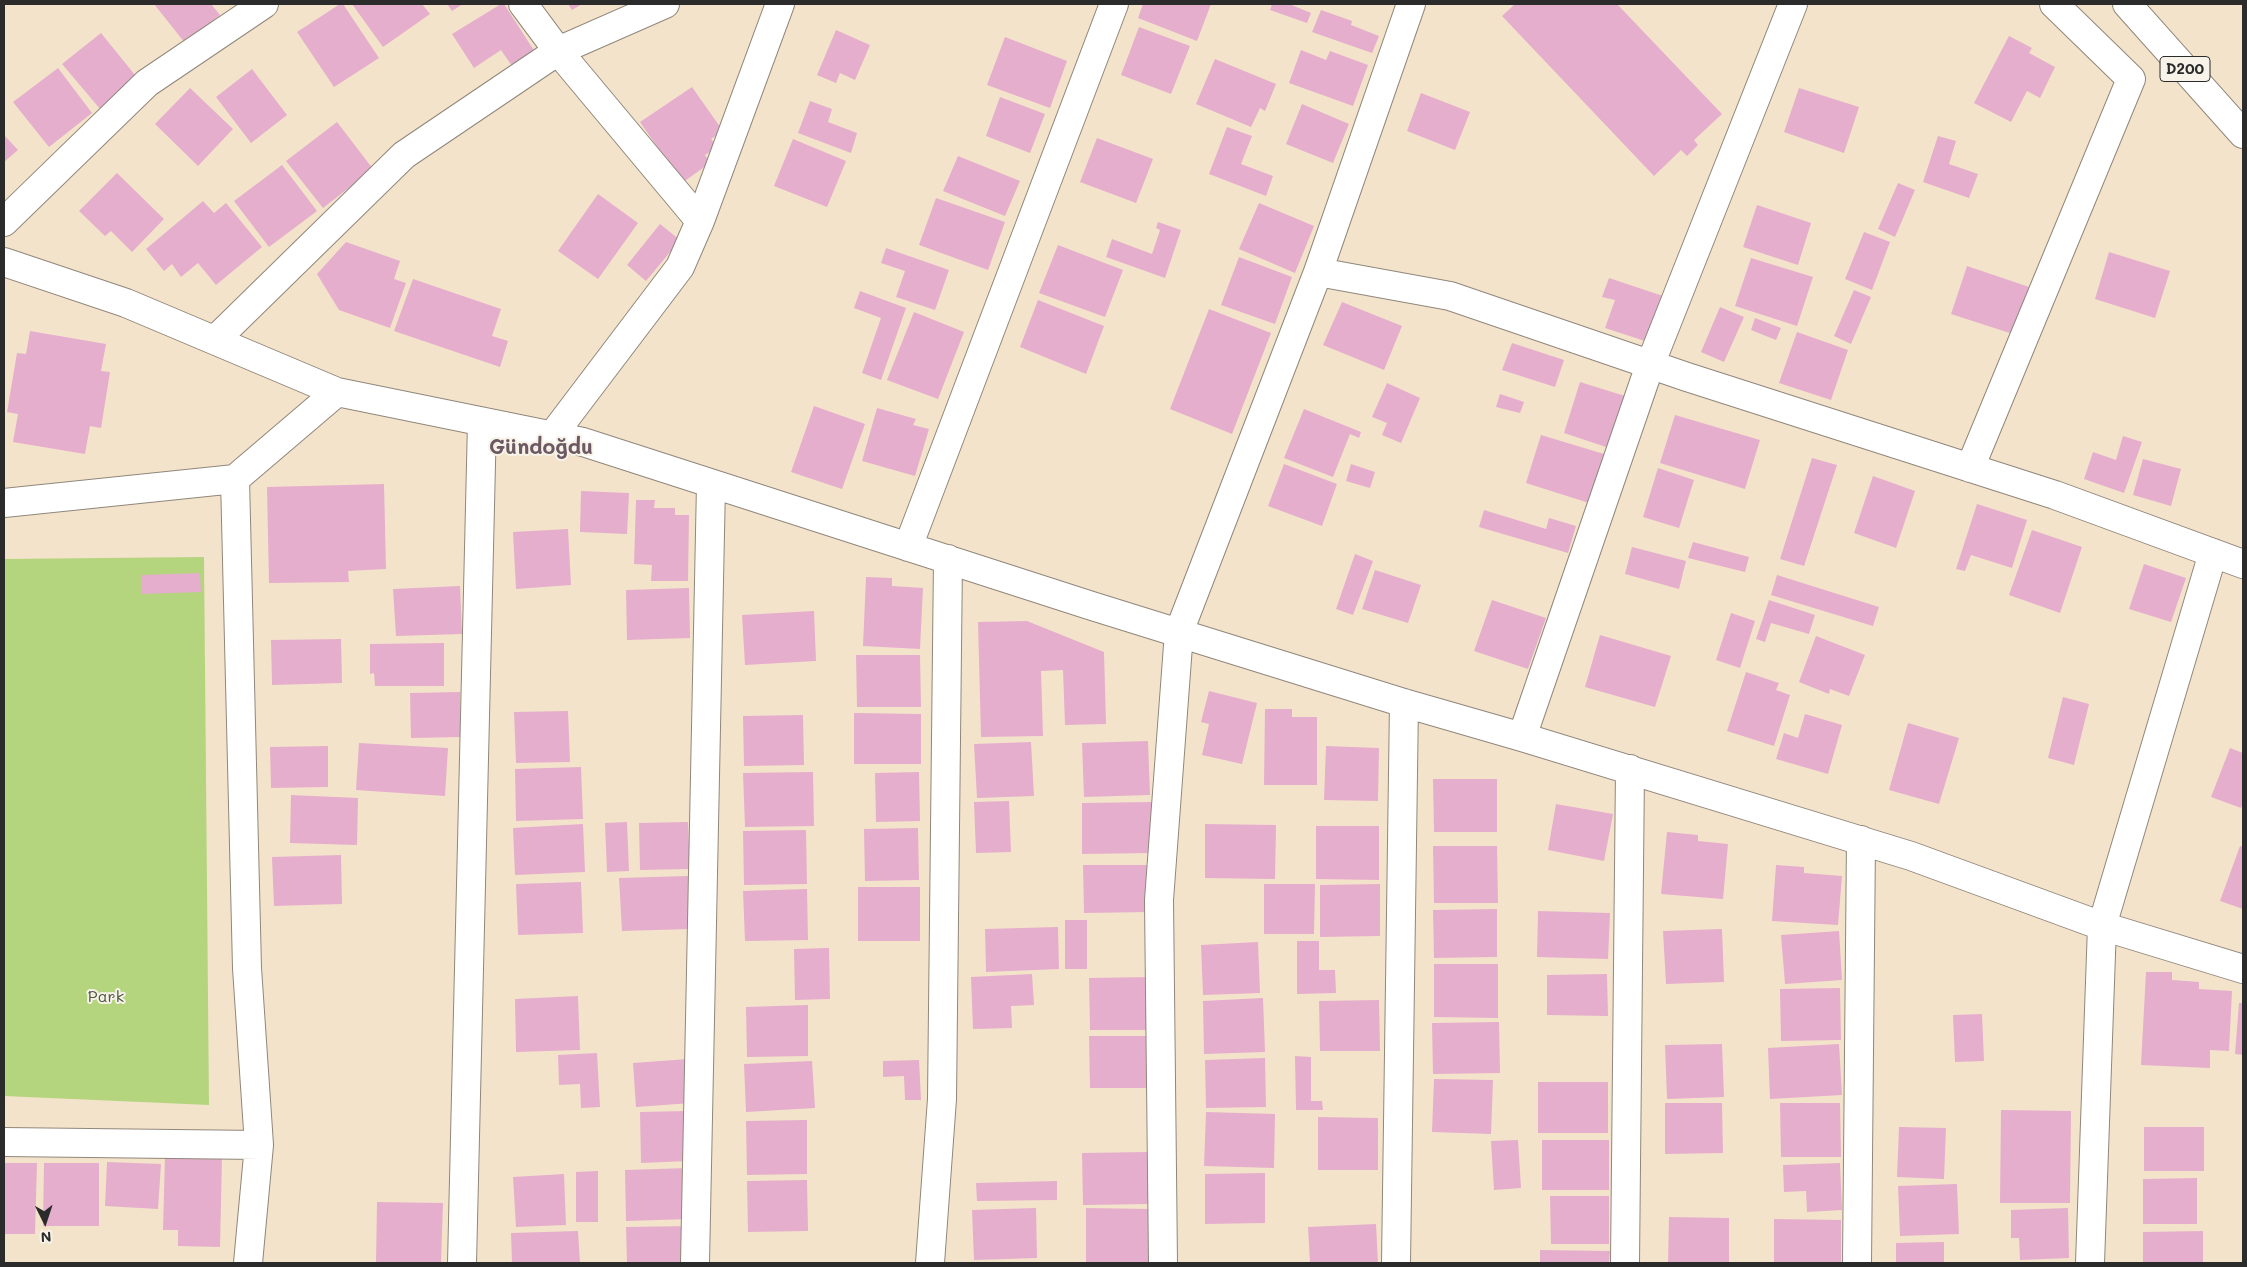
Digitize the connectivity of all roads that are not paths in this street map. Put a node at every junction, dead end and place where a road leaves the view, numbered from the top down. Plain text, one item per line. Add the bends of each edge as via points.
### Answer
1 (264, 4) edge
2 (524, 4) edge
3 (665, 4) edge
4 (780, 4) edge
5 (1114, 4) edge
6 (1411, 4) edge
7 (1794, 4) edge
8 (2054, 4) edge
9 (2126, 4) edge
10 (558, 51) junction
11 (2243, 134) edge
12 (700, 221) junction
13 (4, 222) edge
14 (4, 262) edge
15 (1318, 272) junction
16 (214, 340) junction
17 (1650, 365) junction
18 (337, 392) junction
19 (482, 422) junction
20 (552, 436) junction
21 (1970, 468) junction
22 (235, 479) junction
23 (711, 484) junction
24 (4, 503) edge
25 (908, 546) junction
26 (2213, 553) junction
27 (948, 559) junction
28 (2243, 564) edge
29 (1180, 632) junction
30 (1404, 703) junction
31 (1522, 737) junction
32 (1630, 770) junction
33 (1862, 840) junction
34 (2102, 926) junction
35 (2243, 968) edge
36 (4, 1142) edge
37 (259, 1145) junction
38 (248, 1263) edge
39 (462, 1263) edge
40 (695, 1263) edge
41 (930, 1263) edge
42 (1163, 1263) edge
43 (1396, 1263) edge
44 (1625, 1263) edge
45 (1857, 1263) edge
46 (2090, 1263) edge

1 - 13 main road via 147,83
2 - 10 main road
3 - 10 main road
4 - 12 main road
5 - 25 main road
6 - 15 main road
7 - 17 main road
8 - 21 main road via 2132,79
9 - 11 main road, D200
10 - 12 main road
10 - 16 main road via 404,154
12 - 20 main road via 680,267
14 - 16 main road via 126,302
15 - 17 main road via 1450,296
15 - 29 main road
16 - 18 main road
17 - 21 main road
17 - 31 main road
18 - 19 main road
18 - 22 main road
19 - 20 main road
19 - 39 main road
20 - 23 main road via 583,442
21 - 26 main road via 2055,495
22 - 24 main road
22 - 37 main road via 247,968
23 - 25 main road
23 - 40 main road
25 - 27 main road
26 - 28 main road
26 - 34 main road
27 - 29 main road
27 - 41 main road via 942,1099
29 - 30 main road
29 - 42 main road via 1159,900
30 - 31 main road
30 - 43 main road
31 - 32 main road
32 - 33 main road
32 - 44 main road
33 - 34 main road
33 - 45 main road
34 - 35 main road
34 - 46 main road
36 - 37 main road
37 - 38 main road

